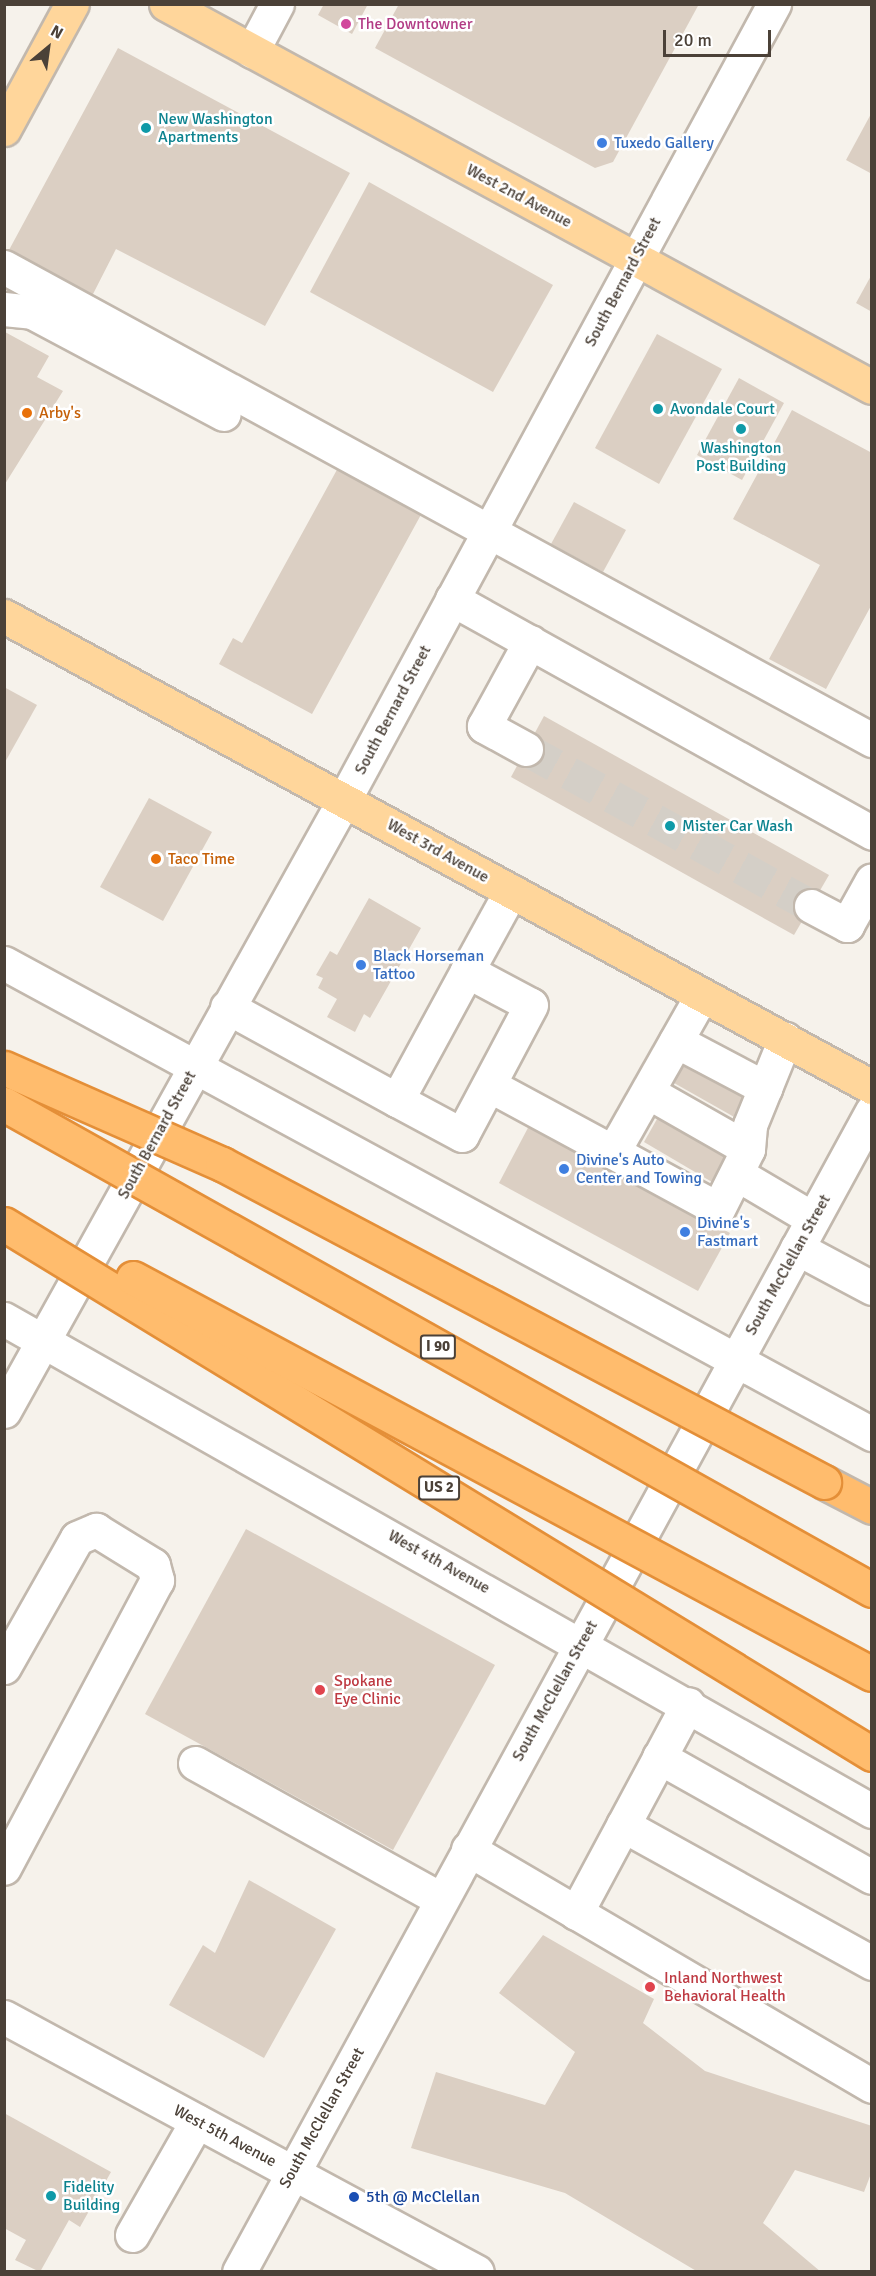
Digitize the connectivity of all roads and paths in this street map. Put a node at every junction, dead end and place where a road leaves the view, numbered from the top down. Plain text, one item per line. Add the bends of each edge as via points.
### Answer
1 (72, 4) edge
2 (166, 4) edge
3 (277, 4) edge
4 (774, 4) edge
5 (252, 51) junction
6 (4, 129) edge
7 (636, 259) junction
8 (4, 267) edge
9 (4, 309) edge
10 (872, 387) edge
11 (224, 414) dead end
12 (489, 530) junction
13 (452, 600) junction
14 (4, 616) edge
15 (530, 642) junction
16 (872, 740) edge
17 (526, 749) tunnel mouth
18 (344, 800) junction
19 (872, 833) edge
20 (872, 880) edge
21 (511, 891) junction
22 (811, 906) tunnel mouth
23 (4, 963) edge
24 (467, 971) junction
25 (702, 995) junction
26 (227, 1007) junction
27 (785, 1039) junction
28 (676, 1041) junction
29 (195, 1066) junction
30 (4, 1068) edge
31 (489, 1085) junction
32 (872, 1087) edge
33 (765, 1088) junction
34 (648, 1092) junction
35 (397, 1100) junction
36 (4, 1104) edge
37 (872, 1111) edge
38 (614, 1152) junction
39 (742, 1162) junction
40 (4, 1209) edge
41 (813, 1218) junction
42 (4, 1224) edge
43 (797, 1248) junction
44 (872, 1287) edge
45 (4, 1319) edge
46 (43, 1340) junction
47 (736, 1360) junction
48 (4, 1411) edge
49 (872, 1434) edge
50 (872, 1508) edge
51 (872, 1590) edge
52 (583, 1643) junction
53 (4, 1667) edge
54 (872, 1674) edge
55 (688, 1704) junction
56 (872, 1754) edge
57 (659, 1757) junction
58 (195, 1763) dead end
59 (872, 1811) edge
60 (623, 1825) junction
61 (468, 1849) junction
62 (4, 1868) edge
63 (872, 1877) edge
64 (440, 1899) junction
65 (576, 1913) junction
66 (872, 1963) edge
67 (4, 2017) edge
68 (872, 2086) edge
69 (197, 2121) junction
70 (293, 2172) junction
71 (132, 2235) dead end
72 (239, 2271) edge
73 (477, 2271) edge

1 - 6 main road
2 - 5 main road, West 2nd Avenue
3 - 5 street
4 - 7 street, South Bernard Street
5 - 7 main road, West 2nd Avenue
7 - 10 main road, West 2nd Avenue
7 - 12 street, South Bernard Street
8 - 12 street
9 - 11 street via 32,312
12 - 13 street, South Bernard Street
12 - 16 street
13 - 15 street
13 - 18 street, South Bernard Street
14 - 18 main road, West 3rd Avenue
15 - 17 street via 484,726
15 - 19 street
18 - 21 main road, West 3rd Avenue
18 - 26 street, South Bernard Street
20 - 22 street via 847,925
21 - 24 street
21 - 25 main road, West 3rd Avenue
23 - 29 street
24 - 31 street via 531,1005
24 - 35 street
25 - 27 main road, West 3rd Avenue
25 - 28 street
26 - 29 street, South Bernard Street
26 - 35 street
27 - 32 main road, West 3rd Avenue
27 - 33 street
28 - 33 street
28 - 34 street
29 - 46 street, South Bernard Street
29 - 47 street
30 - 50 highway, bridge via 222,1164
31 - 35 street via 462,1135
31 - 38 street
33 - 39 street
34 - 38 street
34 - 39 street
36 - 51 highway, I 90, bridge
37 - 41 street, South McClellan Street
38 - 39 street via 718,1209
39 - 41 street
40 - 54 highway, bridge
41 - 43 street, South McClellan Street
42 - 56 highway, US 2, bridge
43 - 44 street
43 - 47 street, South McClellan Street
45 - 46 street, West 4th Avenue
46 - 48 street, South Bernard Street
46 - 52 street, West 4th Avenue
47 - 49 street
47 - 52 street, South McClellan Street
52 - 55 street, West 4th Avenue
52 - 61 street, South McClellan Street
53 - 62 street via 76,1538 96,1530 153,1565 157,1580
55 - 57 street
55 - 59 street, West 4th Avenue
57 - 60 street
57 - 63 street
58 - 64 street
60 - 65 street
60 - 66 street
61 - 64 street, South McClellan Street
61 - 65 street
64 - 70 street, South McClellan Street
65 - 68 street
67 - 69 street, West 5th Avenue
69 - 70 street, West 5th Avenue
69 - 71 street
70 - 72 street, South McClellan Street
70 - 73 street, West 5th Avenue

